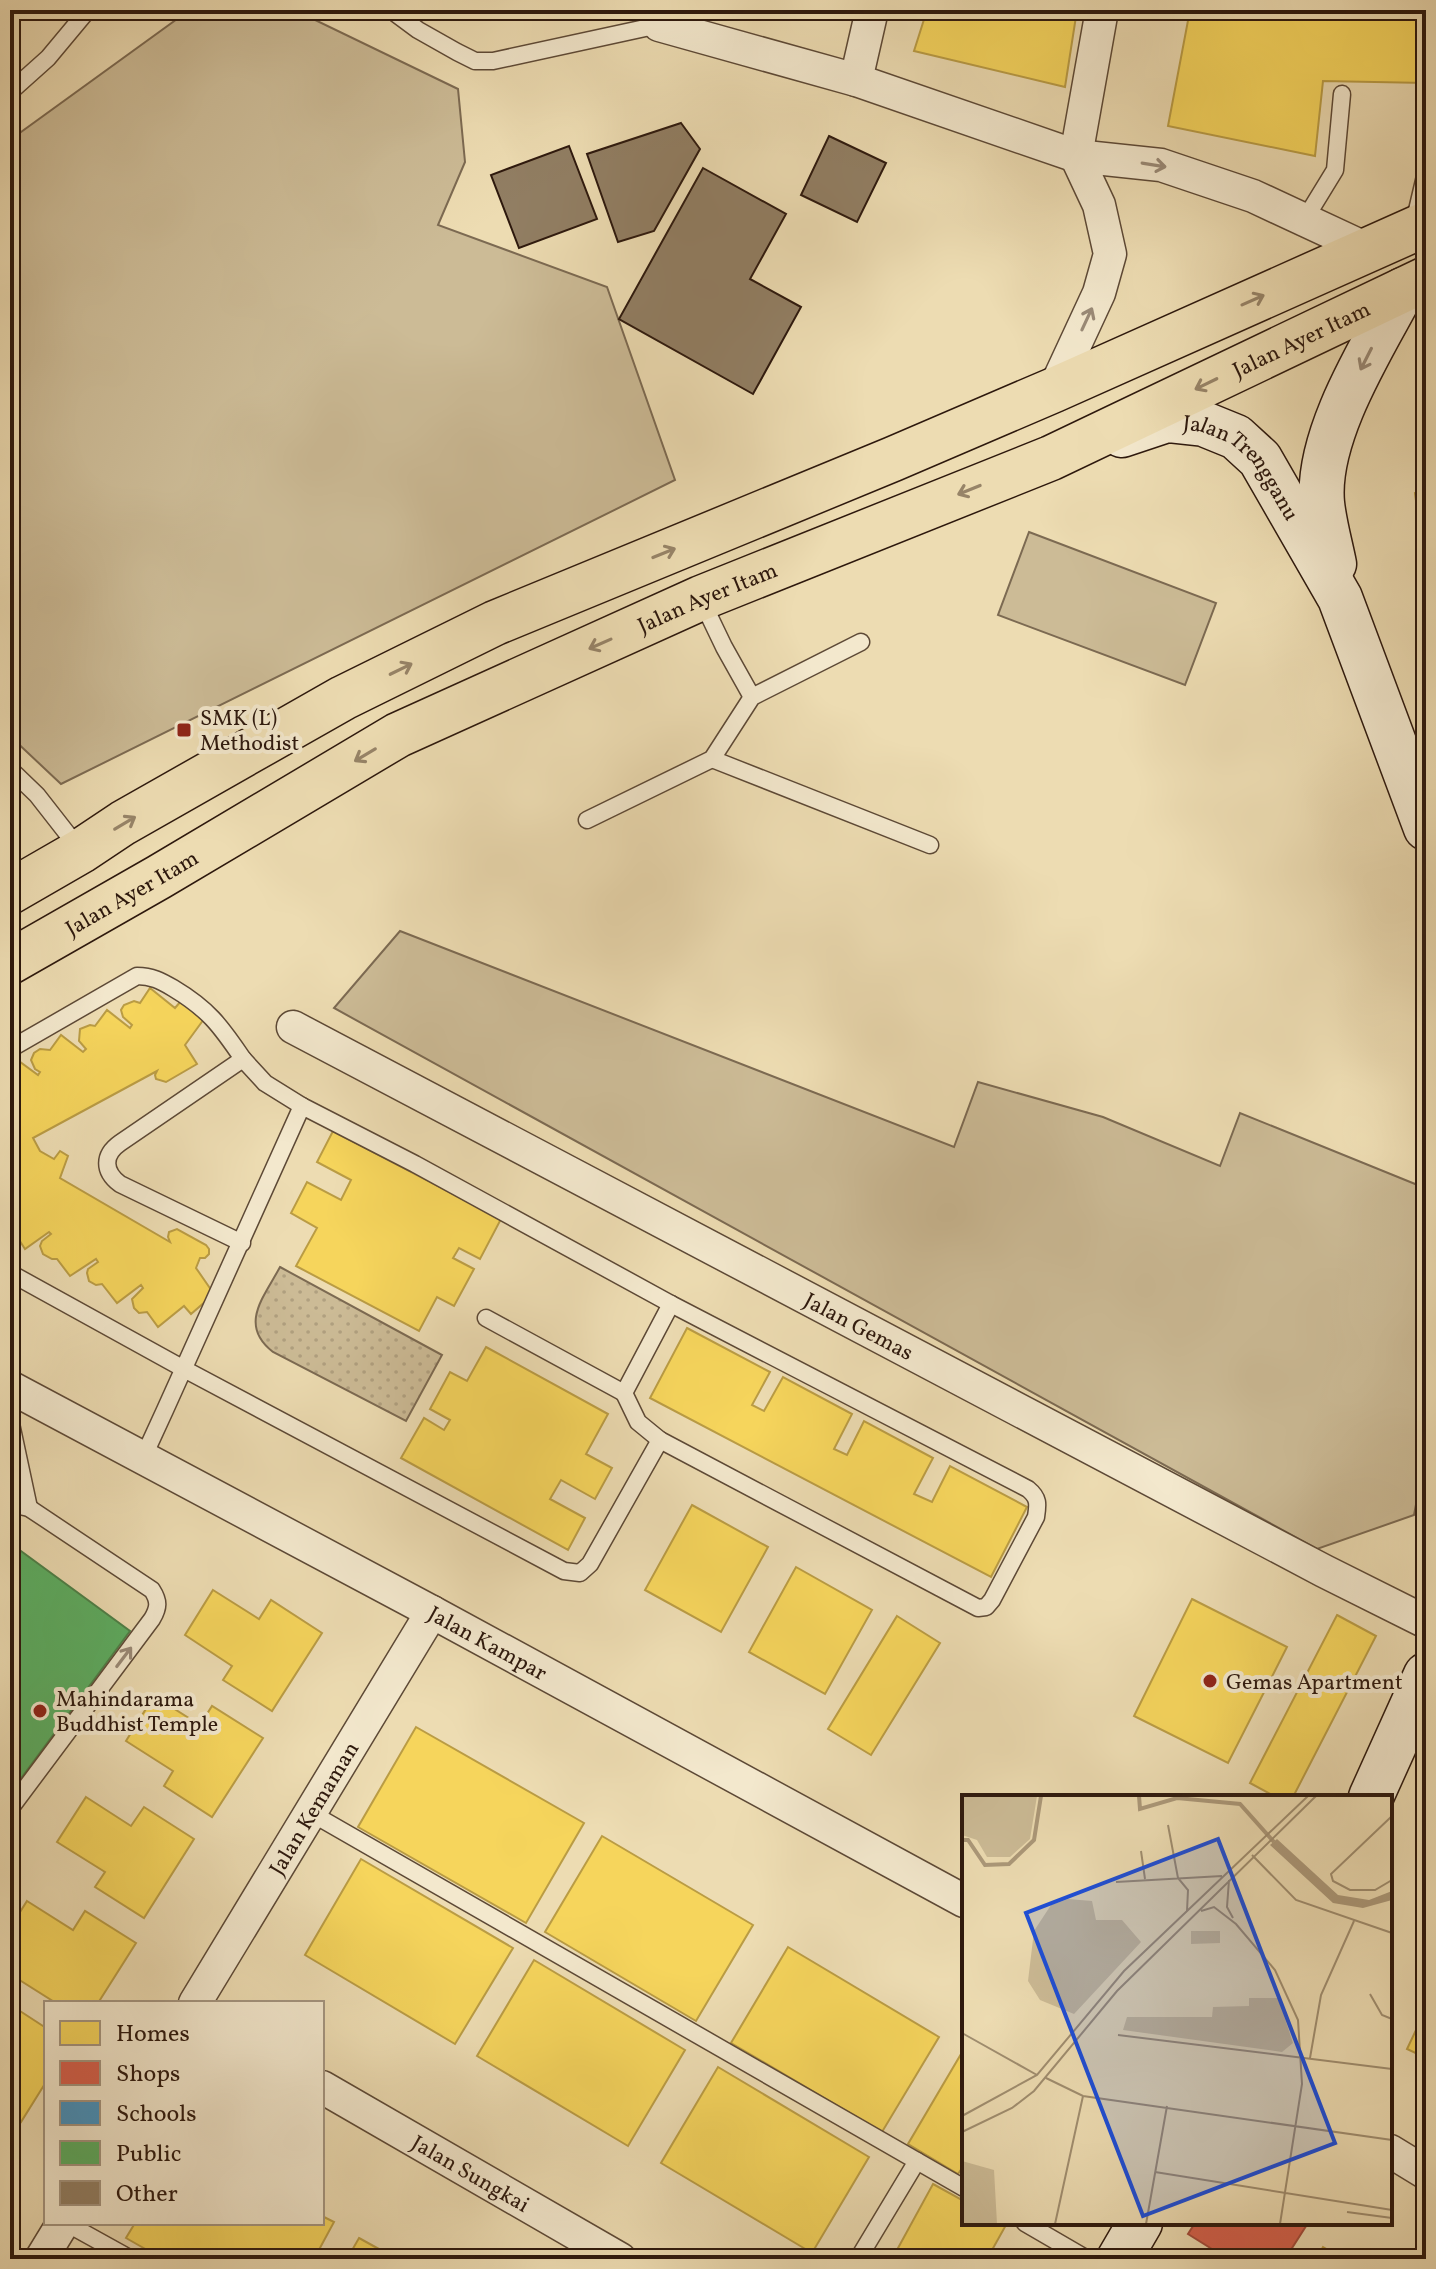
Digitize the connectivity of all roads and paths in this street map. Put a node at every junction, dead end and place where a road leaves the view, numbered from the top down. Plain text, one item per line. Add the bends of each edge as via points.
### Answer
1 (88, 10) edge
2 (391, 10) edge
3 (872, 10) edge
4 (1102, 10) edge
5 (660, 18) edge
6 (856, 80) junction
7 (10, 92) edge
8 (1342, 94) dead end
9 (1076, 156) junction
10 (1426, 172) edge
11 (1305, 219) junction
12 (1419, 226) edge
13 (1367, 249) junction
14 (1414, 284) edge
15 (1054, 390) junction
16 (1051, 458) junction
17 (701, 598) junction
18 (1340, 598) junction
19 (861, 642) dead end
20 (752, 697) junction
21 (1413, 750) edge
22 (712, 759) junction
23 (10, 769) edge
24 (587, 820) dead end
25 (1426, 828) edge
26 (930, 845) dead end
27 (81, 851) junction
28 (10, 892) edge
29 (10, 962) edge
30 (293, 1027) dead end
31 (10, 1049) edge
32 (243, 1059) junction
33 (302, 1106) junction
34 (242, 1243) junction
35 (10, 1273) edge
36 (671, 1304) junction
37 (486, 1318) dead end
38 (184, 1369) junction
39 (10, 1387) edge
40 (624, 1393) junction
41 (10, 1419) edge
42 (660, 1440) junction
43 (143, 1458) junction
44 (10, 1507) edge
45 (29, 1508) junction
46 (432, 1612) junction
47 (1426, 1622) edge
48 (1426, 1675) edge
49 (1372, 1795) edge
50 (10, 1809) edge
51 (311, 1813) junction
52 (962, 1900) edge
53 (196, 2001) edge
54 (324, 2088) edge
55 (1392, 2152) edge
56 (917, 2161) junction
57 (1426, 2173) edge
58 (962, 2187) edge
59 (63, 2225) edge
60 (68, 2225) edge
61 (1028, 2225) edge
62 (1139, 2225) edge
63 (41, 2259) edge
64 (131, 2259) edge
65 (620, 2259) edge
66 (858, 2259) edge
67 (1087, 2259) edge
68 (1119, 2259) edge

1 - 7 lane via 48,58
2 - 5 lane via 475,61 493,61
3 - 6 street
4 - 9 street
5 - 6 street
6 - 9 street
8 - 11 lane via 1335,170
9 -> 11 street via 1161,165
15 -> 9 street via 1099,293 1110,254 1099,205
10 - 12 lane
11 - 13 street
12 - 13 main road
15 -> 13 main road
14 -> 16 main road, Jalan Ayer Itam
14 -> 18 main road, Jalan Trengganu via 1340,411 1324,465 1322,501
27 -> 15 main road via 343,698 495,623
16 -> 17 main road, Jalan Ayer Itam
16 - 18 main road, Jalan Trengganu via 1167,420 1204,424 1236,437 1260,459
17 - 20 lane
17 -> 29 main road, Jalan Ayer Itam via 398,735
18 - 21 main road, Jalan Trengganu
19 - 20 lane
20 - 22 lane
21 - 25 main road, Jalan Trengganu
22 - 24 lane
22 - 26 lane
23 - 27 lane
27 - 28 main road
30 - 47 street, Jalan Gemas
31 - 32 lane via 137,976 146,976 211,1015
32 - 33 lane via 265,1083
32 - 34 lane via 120,1143 106,1161 120,1184
33 - 34 lane
33 - 36 lane
34 - 38 lane
35 - 38 lane
36 - 40 lane
36 - 42 lane via 1028,1489 1036,1496 1036,1517 992,1600 978,1608
37 - 40 lane
38 - 42 lane via 564,1571 580,1573 590,1564
38 - 43 lane
39 - 43 street, Jalan Kampar
40 - 42 lane via 638,1422
41 - 45 lane
43 - 46 street, Jalan Kampar
44 - 45 lane
50 -> 45 lane via 158,1608 152,1590
46 - 51 street, Jalan Kemaman
46 - 52 street, Jalan Kampar
48 - 49 main road
51 - 53 street, Jalan Kemaman
51 - 56 lane
54 - 65 street, Jalan Sungkai
55 - 57 street
56 - 58 lane
56 - 66 lane
59 - 63 street
60 - 64 lane
61 - 67 lane
62 - 68 main road

